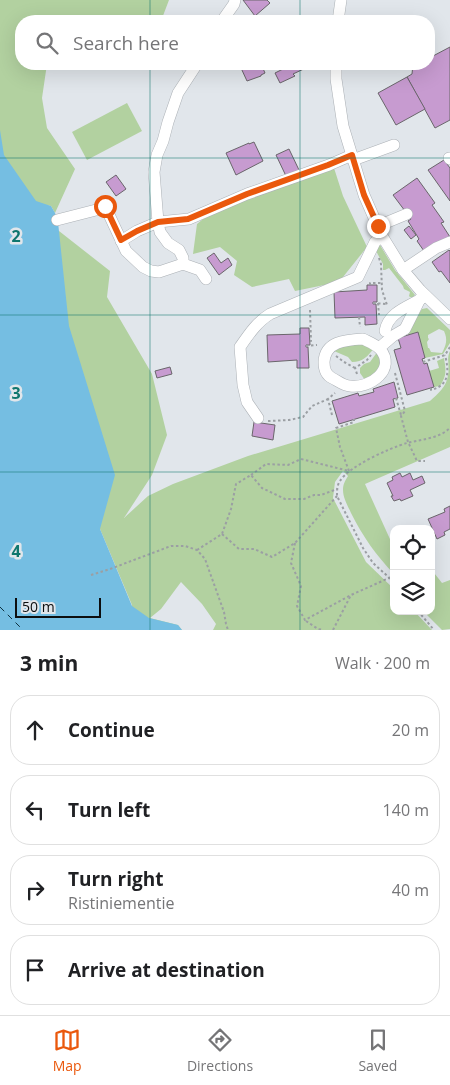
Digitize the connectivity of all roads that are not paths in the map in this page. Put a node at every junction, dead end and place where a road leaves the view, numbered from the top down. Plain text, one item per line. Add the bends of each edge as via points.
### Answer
1 (235, 0) edge
2 (341, 0) edge
3 (226, 15) edge
4 (339, 15) edge
5 (193, 70) edge
6 (336, 70) edge
7 (394, 145) dead end
8 (353, 158) junction
9 (407, 214) dead end
10 (58, 220) dead end
11 (158, 222) junction
12 (380, 231) junction
13 (121, 240) junction
14 (450, 242) edge
15 (184, 264) junction
16 (403, 270) junction
17 (206, 279) dead end
18 (423, 297) junction
19 (450, 319) edge
20 (385, 331) dead end
21 (378, 347) junction
22 (258, 418) road end

1 - 3 street
2 - 4 street
5 - 11 street via 178,93 157,155 154,172
6 - 8 street via 343,126
7 - 8 street
8 - 11 street via 247,194 188,219
8 - 12 street via 364,195
9 - 12 street
10 - 13 street via 105,206
11 - 13 street
11 - 15 street via 160,232 178,250
12 - 16 street
12 - 22 street via 358,277 270,314 255,326 240,347 247,402
13 - 15 street via 126,251 143,267 159,272
14 - 16 street
15 - 17 street via 200,270
16 - 18 street
18 - 19 street
18 - 20 street via 392,316
18 - 21 street via 405,329
21 - 21 street via 363,339 337,343 326,352 326,371 348,386 376,380 384,368 384,356

